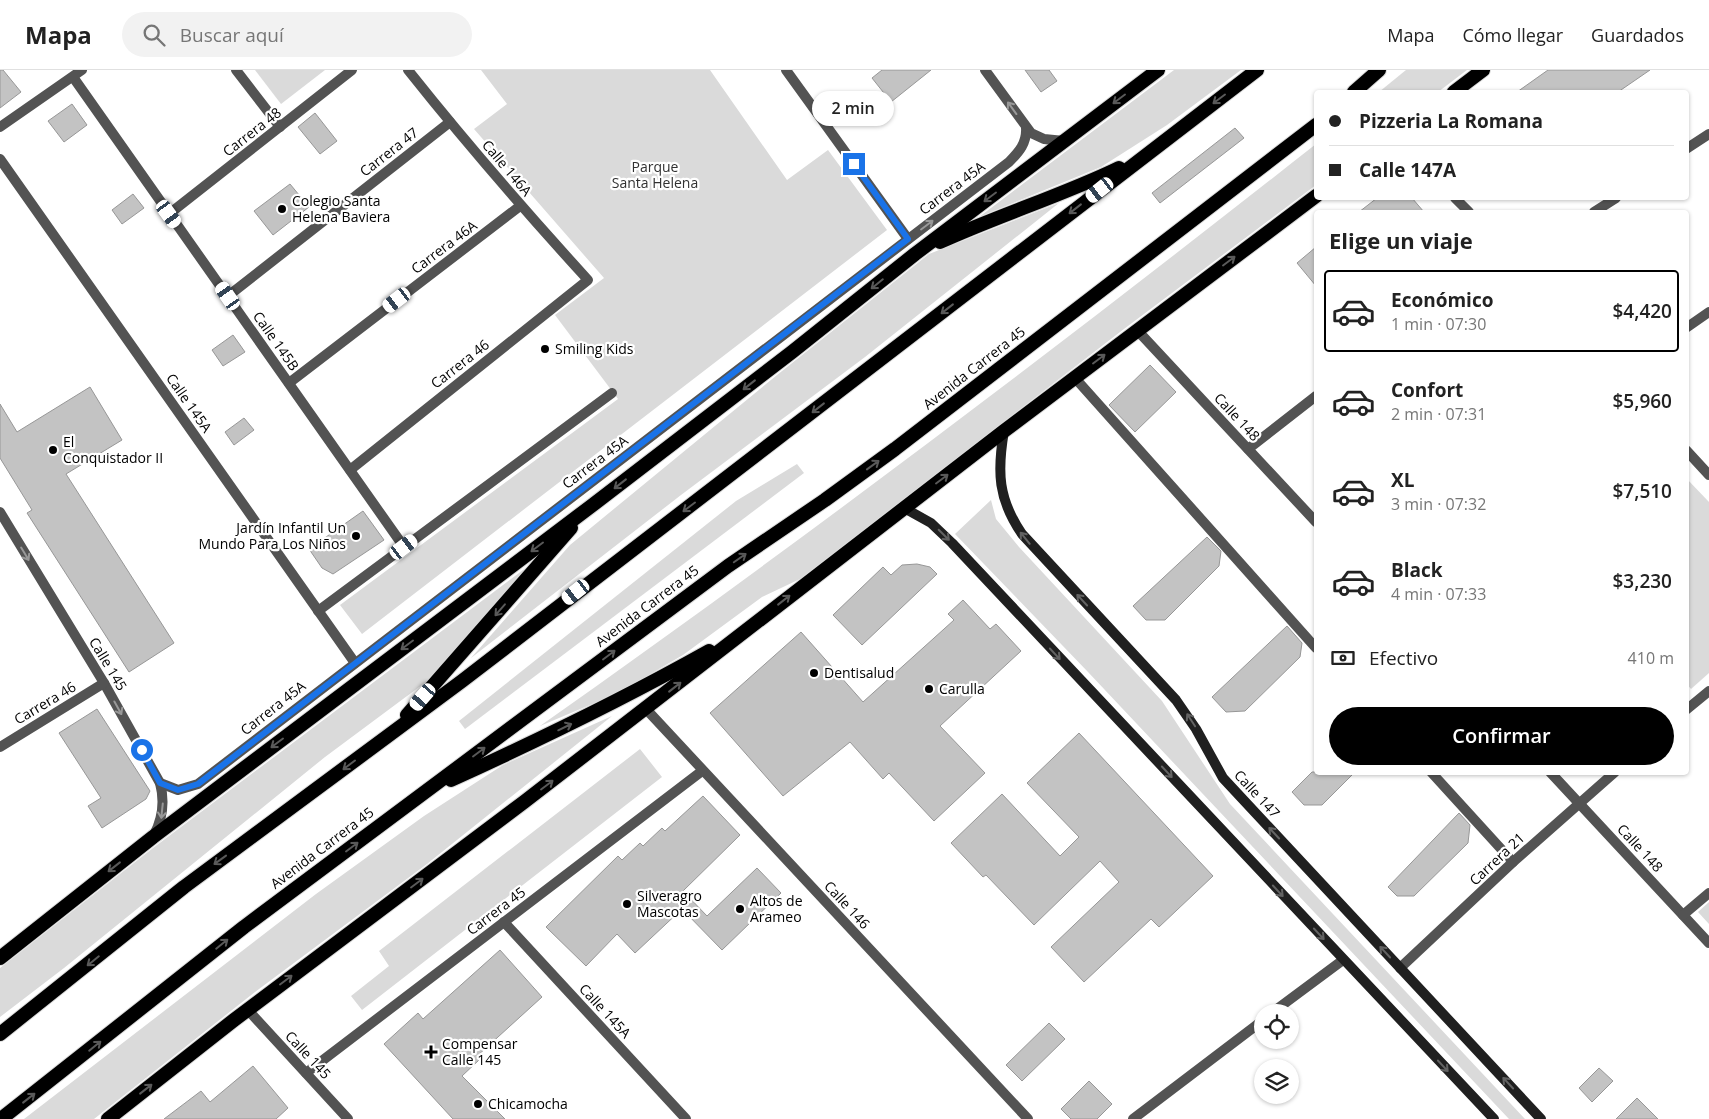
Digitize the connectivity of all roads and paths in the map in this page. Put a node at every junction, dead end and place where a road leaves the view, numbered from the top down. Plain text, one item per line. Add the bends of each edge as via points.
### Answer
1 (82, 70) edge
2 (236, 70) edge
3 (352, 70) edge
4 (408, 70) edge
5 (786, 70) edge
6 (985, 70) edge
7 (1158, 70) edge
8 (1257, 70) edge
9 (1379, 70) edge
10 (1484, 70) edge
11 (73, 77) junction
12 (1356, 90) edge
13 (1457, 90) edge
14 (450, 122) junction
15 (0, 127) edge
16 (280, 127) junction
17 (1314, 127) edge
18 (1026, 128) junction
19 (1709, 134) edge
20 (1064, 141) junction
21 (1689, 147) edge
22 (1141, 158) junction
23 (0, 159) edge
24 (1314, 197) edge
25 (1457, 200) edge
26 (1613, 200) edge
27 (520, 206) junction
28 (1467, 210) edge
29 (1597, 210) edge
30 (169, 214) junction
31 (908, 239) junction
32 (915, 254) junction
33 (588, 280) joint
34 (228, 296) junction
35 (1709, 312) edge
36 (1689, 326) edge
37 (1137, 330) junction
38 (1075, 378) junction
39 (289, 383) junction
40 (612, 393) dead end
41 (1314, 398) edge
42 (1004, 431) junction
43 (1248, 449) junction
44 (1689, 453) edge
45 (350, 470) junction
46 (1709, 475) edge
47 (590, 507) junction
48 (904, 508) junction
49 (0, 512) edge
50 (1314, 520) edge
51 (404, 547) junction
52 (318, 611) junction
53 (746, 630) junction
54 (1314, 646) edge
55 (355, 663) junction
56 (104, 683) junction
57 (1709, 691) edge
58 (1689, 705) edge
59 (646, 709) junction
60 (388, 736) junction
61 (0, 747) edge
62 (702, 771) junction
63 (1434, 775) edge
64 (1553, 775) edge
65 (1612, 775) edge
66 (160, 783) junction
67 (426, 792) junction
68 (1579, 804) junction
69 (153, 837) junction
70 (1513, 862) junction
71 (1709, 893) edge
72 (1683, 915) junction
73 (504, 922) junction
74 (1709, 943) edge
75 (0, 958) edge
76 (1343, 960) junction
77 (1400, 968) junction
78 (1284, 1004) edge
79 (247, 1009) junction
80 (1254, 1027) edge
81 (0, 1034) edge
82 (306, 1073) junction
83 (1, 1119) edge
84 (108, 1119) edge
85 (348, 1119) edge
86 (686, 1119) edge
87 (1028, 1119) edge
88 (1133, 1119) edge
89 (1494, 1119) edge
90 (1541, 1119) edge

1 - 11 street
2 - 16 street
3 - 16 street, Carrera 48
4 - 14 street, Calle 146A
5 - 31 street
18 -> 6 street
7 -> 20 highway
8 -> 22 highway
9 - 12 highway
10 - 13 highway
11 - 15 street
11 - 30 street, Calle 145B
14 - 27 street, Calle 146A
14 - 34 street, Carrera 47
16 - 30 street, Carrera 48
67 -> 17 highway, Avenida Carrera 45 via 728,566 895,449
18 - 20 street via 1044,139
31 -> 18 street, Carrera 45A via 1015,156 1027,136
19 - 21 street
20 -> 32 highway
22 - 32 highway
22 -> 60 highway
23 - 52 street, Calle 145A
37 -> 24 highway
25 - 28 street
26 - 29 street
27 - 33 street, Calle 146A
27 - 39 street, Carrera 46A
30 - 34 street, Calle 145B
31 - 55 street, Carrera 45A
32 -> 47 highway
33 - 45 street, Carrera 46
34 - 39 street, Calle 145B
35 - 36 street
38 -> 37 highway
37 - 43 street, Calle 148
38 - 42 highway
38 - 54 street
39 - 45 street, Calle 145B
40 - 51 street
41 - 43 street
48 -> 42 highway
77 -> 42 main road, Calle 147 via 1223,778 1176,700 1022,534 1012,520 1002,489 1000,462
43 - 50 street, Calle 148
44 - 46 street
45 - 51 street, Calle 145B
47 -> 60 highway
47 -> 69 highway
53 -> 48 highway
48 -> 76 main road via 931,524 945,537
49 -> 56 street, Calle 145
51 - 52 street
52 - 55 street, Calle 145A
59 -> 53 highway
67 -> 53 highway via 568,726
55 - 66 street, Carrera 45A via 198,784 178,790
56 - 61 street, Carrera 46
56 -> 66 street, Calle 145
57 - 58 street
59 - 62 street, Calle 146
79 -> 59 highway
60 -> 81 highway via 184,887
62 - 73 street, Carrera 45
62 - 87 street, Calle 146
63 - 70 street
64 - 68 street, Calle 148
65 - 68 street, Carrera 21
66 -> 69 street, Calle 145 via 163,812
83 -> 67 highway, Avenida Carrera 45 via 244,927
68 - 70 street, Carrera 21
68 - 72 street, Calle 148
69 -> 75 highway
70 - 77 street, Carrera 21
71 - 72 street
72 - 74 street, Calle 148
73 - 82 street, Carrera 45
73 - 86 street, Calle 145A
76 - 78 street
76 -> 89 main road
90 -> 77 main road, Calle 147
79 - 82 street, Calle 145
84 -> 79 highway
80 - 88 street
82 - 85 street, Calle 145

